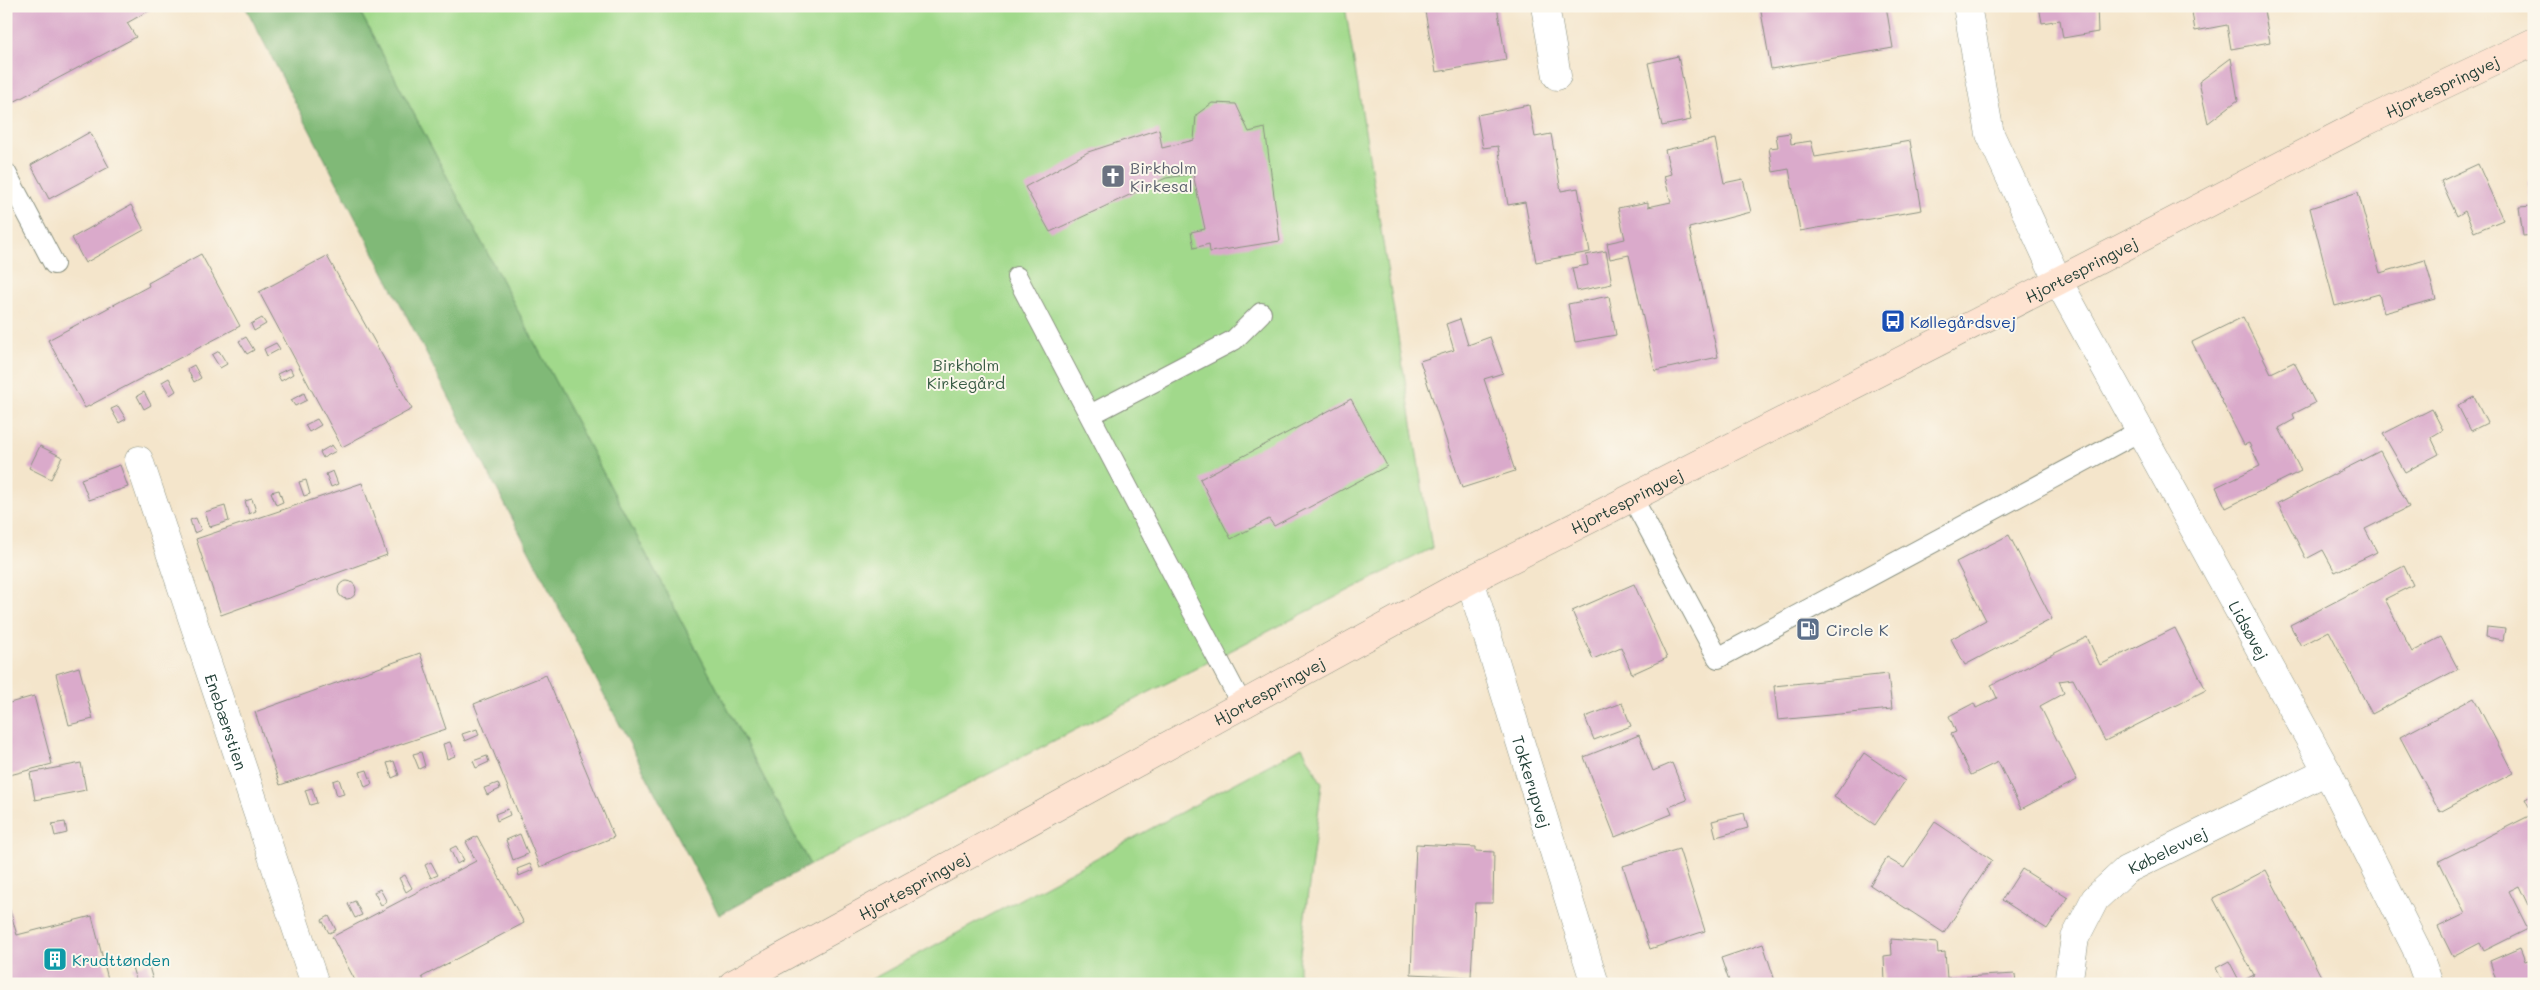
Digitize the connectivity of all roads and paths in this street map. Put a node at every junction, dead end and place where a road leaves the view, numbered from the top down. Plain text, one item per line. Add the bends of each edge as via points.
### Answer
1 (1545, 6) edge
2 (1967, 6) edge
3 (2534, 42) edge
4 (1557, 76) dead end
5 (6, 173) edge
6 (54, 264) dead end
7 (1017, 277) dead end
8 (2058, 282) junction
9 (1261, 312) dead end
10 (1090, 415) junction
11 (2140, 431) junction
12 (139, 460) dead end
13 (1632, 497) junction
14 (1470, 580) junction
15 (1241, 703) junction
16 (2327, 770) junction
17 (315, 984) edge
18 (733, 984) edge
19 (1595, 984) edge
20 (2068, 984) edge
21 (2429, 984) edge

1 - 4 street
2 - 8 street via 1990,134
3 - 8 street, Hjortespringvej via 2364,122
5 - 6 lane
7 - 10 lane
8 - 11 street, Lidsøvej
8 - 13 street, Hjortespringvej
9 - 10 lane via 1234,340
10 - 15 lane
11 - 13 lane via 1718,658
11 - 16 street, Lidsøvej
12 - 17 street, Enebærstien
13 - 14 street, Hjortespringvej
14 - 15 street, Hjortespringvej
14 - 19 street, Tokkerupvej
15 - 18 street, Hjortespringvej
16 - 20 street, Købelevvej via 2126,870 2095,899 2075,938
16 - 21 street, Lidsøvej via 2416,948

